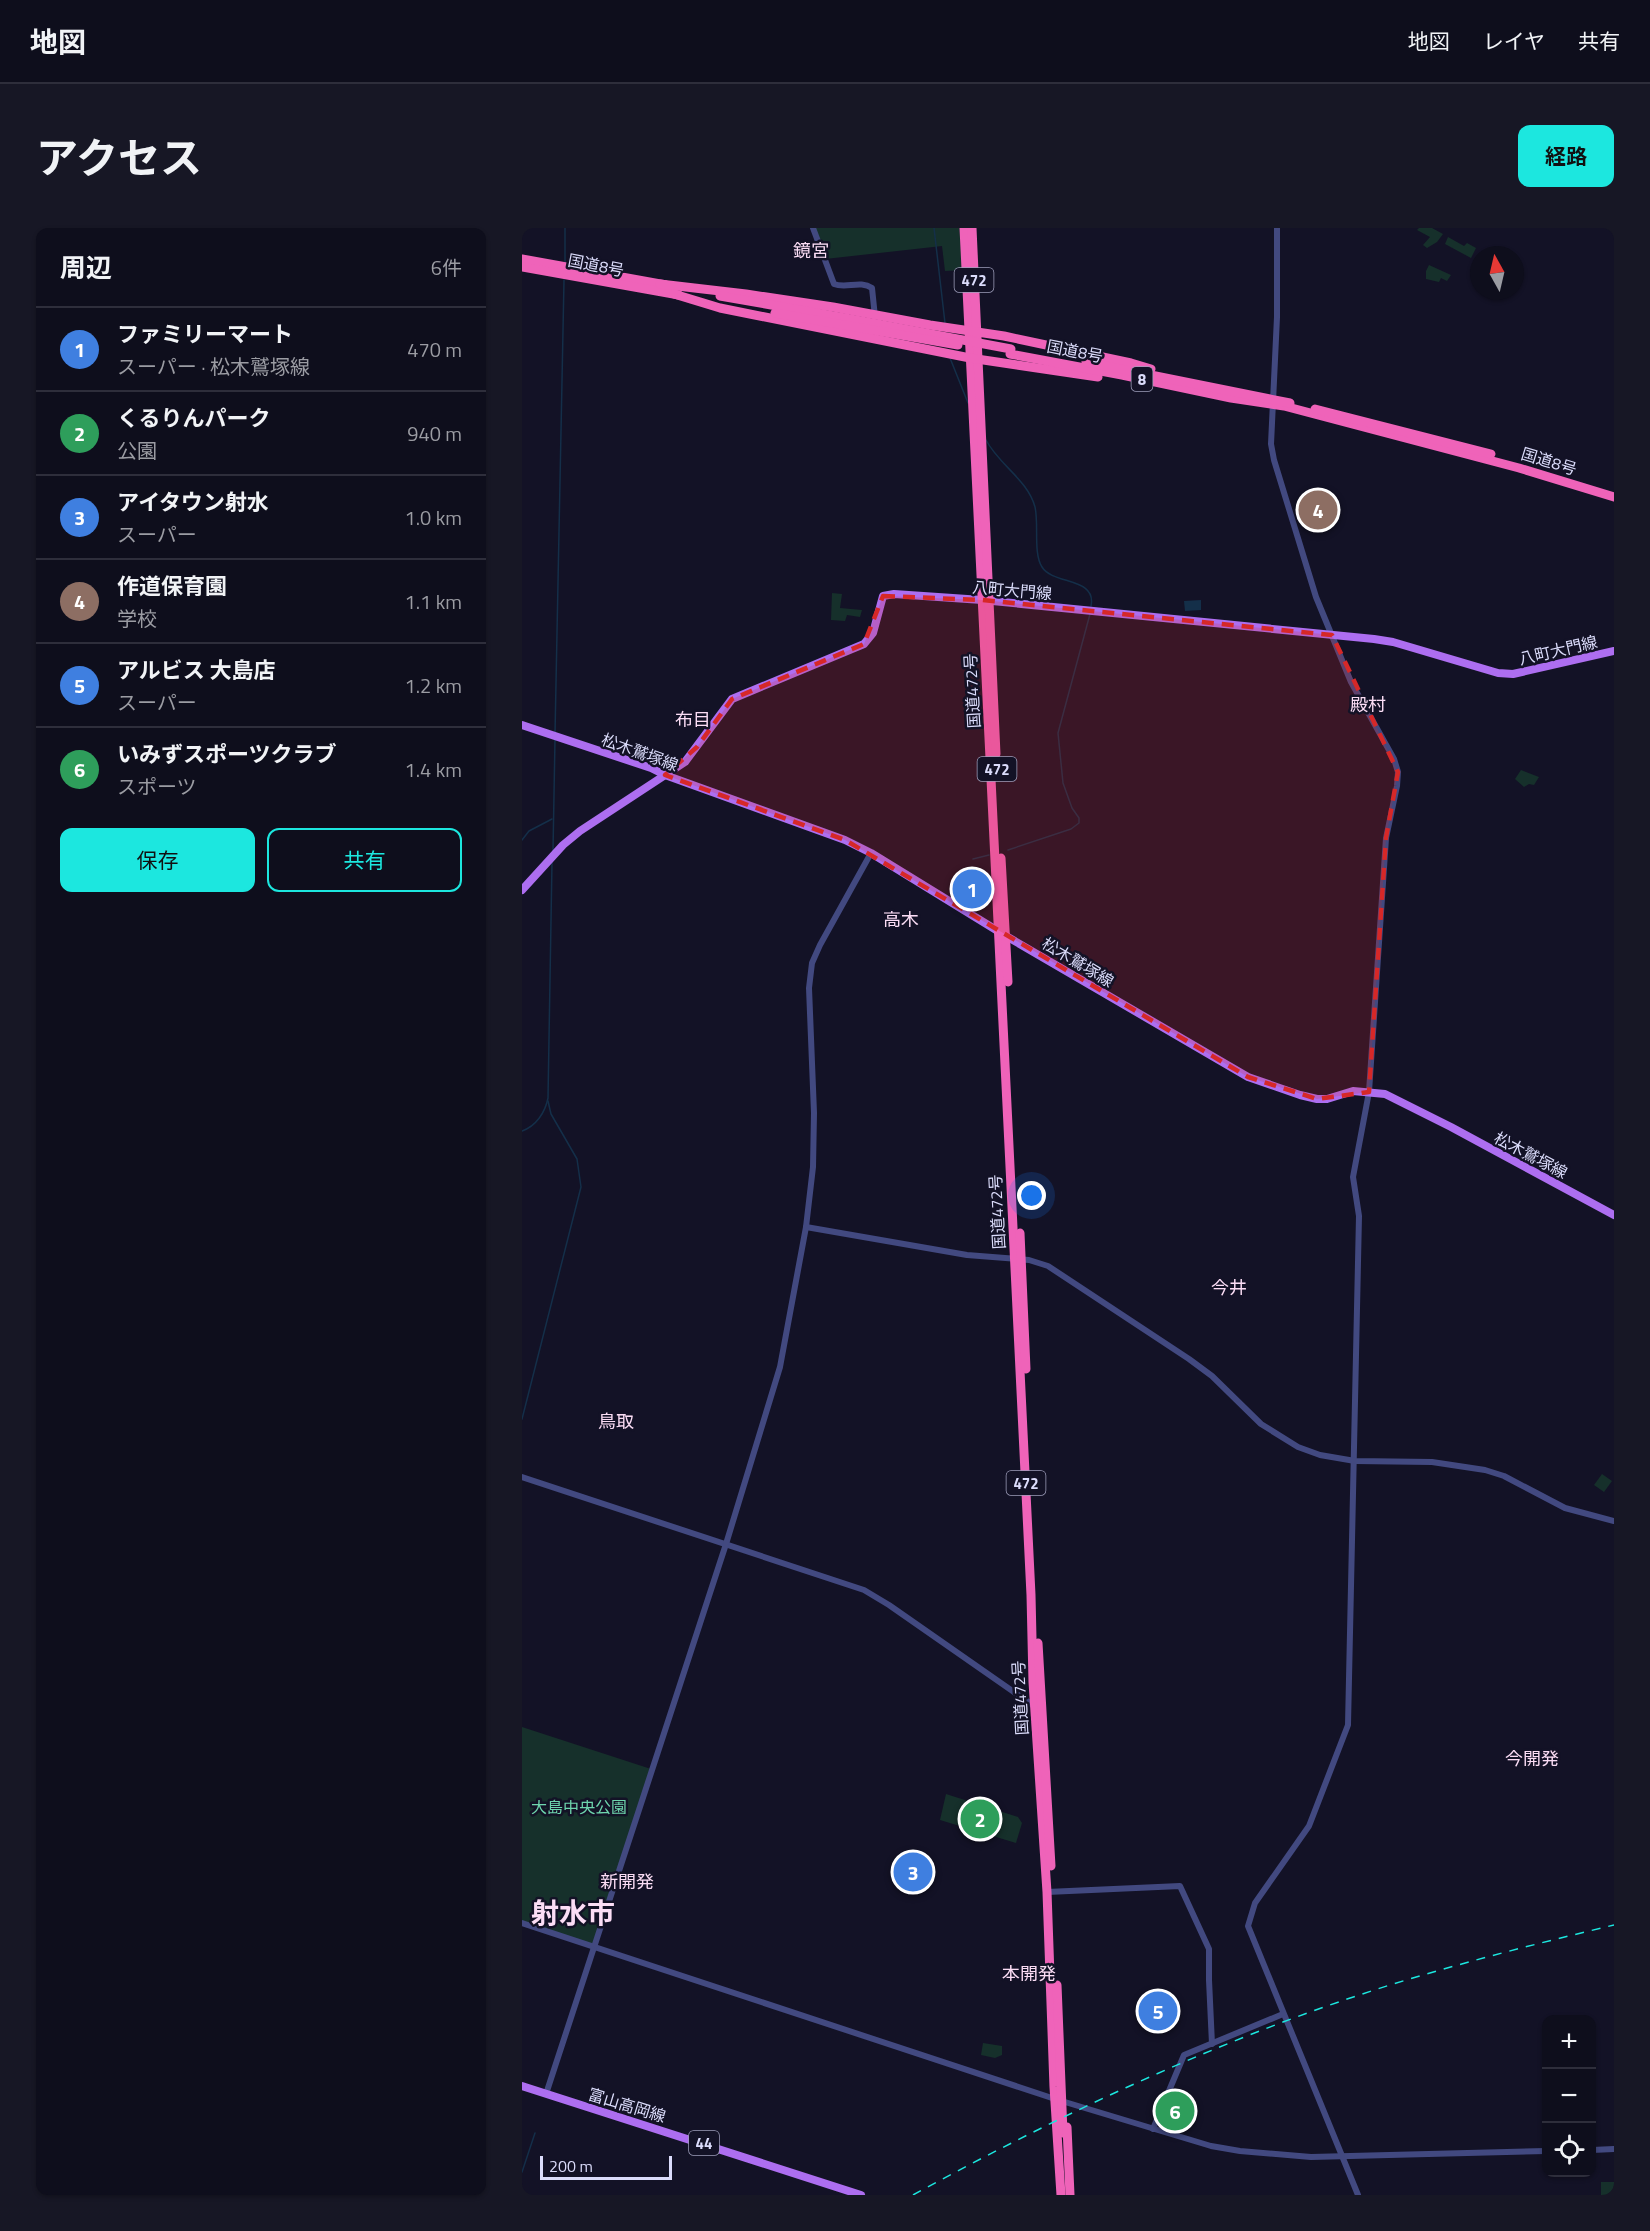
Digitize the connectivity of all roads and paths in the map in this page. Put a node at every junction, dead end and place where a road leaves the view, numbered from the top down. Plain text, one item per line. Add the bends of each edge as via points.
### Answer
1 (813, 228) edge
2 (964, 228) edge
3 (972, 228) edge
4 (1277, 228) edge
5 (522, 259) edge
6 (522, 267) edge
7 (550, 268) junction
8 (585, 275) junction
9 (660, 284) junction
10 (674, 294) junction
11 (968, 310) junction
12 (875, 315) junction
13 (844, 322) junction
14 (948, 327) junction
15 (973, 331) junction
16 (876, 339) junction
17 (1011, 351) junction
18 (974, 359) junction
19 (1010, 365) junction
20 (1170, 378) junction
21 (1158, 383) junction
22 (979, 385) junction
23 (1273, 402) junction
24 (1614, 491) edge
25 (1614, 497) edge
26 (986, 601) junction
27 (1332, 636) junction
28 (1614, 651) edge
29 (522, 725) edge
30 (665, 775) junction
31 (871, 853) junction
32 (522, 890) edge
33 (1002, 934) junction
34 (1369, 1092) junction
35 (1614, 1215) edge
36 (806, 1227) junction
37 (1018, 1259) junction
38 (1355, 1461) junction
39 (522, 1477) edge
40 (1614, 1521) edge
41 (726, 1544) junction
42 (1038, 1706) junction
43 (1050, 1892) junction
44 (522, 1923) edge
45 (594, 1948) junction
46 (1283, 2014) junction
47 (1212, 2044) junction
48 (522, 2086) edge
49 (546, 2094) junction
50 (1058, 2104) junction
51 (1153, 2129) junction
52 (1061, 2141) junction
53 (1614, 2149) edge
54 (1596, 2150) edge
55 (1542, 2151) edge
56 (1342, 2157) junction
57 (861, 2195) edge
58 (1055, 2195) edge
59 (1061, 2195) edge
60 (1068, 2195) edge
61 (1358, 2195) edge

1 - 12 street via 834,284 872,288
2 - 11 highway, 国道472号 / 472
3 - 15 highway, 国道472号 / 472
4 - 23 street
5 - 7 highway, 国道8号 / 8
6 - 7 highway, 国道8号 / 8
7 - 8 highway, 国道8号 / 8
8 - 9 highway, 国道8号 / 8
8 - 10 highway, 国道8号 / 8
9 - 12 highway, 8
9 - 13 highway, 国道8号 / 8
10 - 13 highway, 国道8号 / 8
10 - 16 highway, 8 via 720,308
11 - 14 highway via 962,322
11 - 15 highway, 国道472号 / 472
12 - 14 highway, 8
12 - 16 street
13 - 17 highway, 国道8号 / 8, bridge
14 - 15 highway, 8
15 - 18 highway, 国道472号 / 472
15 - 20 highway, 8 via 1131,363
16 - 18 highway, 8
17 - 20 highway, 国道8号 / 8
17 - 21 highway, 国道8号 / 8
18 - 19 highway, 8
18 - 22 highway, 国道472号 / 472
18 - 26 highway, 国道472号 / 472
19 - 21 highway, 8
19 - 22 highway via 986,368
20 - 23 highway, 国道8号 / 8
21 - 23 highway, 国道8号 / 8
22 - 26 highway, 国道472号 / 472
23 - 24 highway, 国道8号 / 8 via 1441,440
23 - 25 highway, 国道8号 / 8
23 - 27 street via 1274,460
26 - 27 main road, 八町大門線
26 - 30 main road, 八町大門線 via 883,596 873,633 864,644 732,699 685,762
26 - 33 highway, 国道472号 / 472
27 - 28 main road, 八町大門線 via 1393,642 1513,674
27 - 34 street via 1398,772 1386,838
29 - 30 main road, 松木鷲塚線
30 - 31 main road, 松木鷲塚線 via 828,832
30 - 32 main road, 八町大門線 via 580,831
31 - 33 main road, 松木鷲塚線
31 - 36 street via 812,963 809,988 814,1156
33 - 34 main road, 松木鷲塚線 via 1248,1077 1317,1099 1353,1091
33 - 37 highway, 国道472号 / 472
34 - 35 main road, 松木鷲塚線 via 1404,1102
34 - 38 street via 1353,1176 1359,1216
36 - 37 street via 967,1256
36 - 41 street via 780,1367
37 - 38 street via 1048,1266 1189,1359 1275,1434 1320,1455
37 - 42 highway, 国道472号 / 472
38 - 40 street via 1432,1462 1485,1470 1565,1508
38 - 46 street via 1347,1729 1309,1826 1255,1903 1248,1926
39 - 41 street
41 - 42 street via 864,1590
41 - 45 street
42 - 43 highway, 国道472号 / 472
43 - 47 street via 1180,1886 1209,1949
43 - 50 highway, 国道472号 / 472
44 - 45 street
45 - 49 street
45 - 50 street
46 - 47 street
46 - 56 street
47 - 51 street via 1184,2055
48 - 49 main road, 富山高岡線 / 44
49 - 57 main road, 富山高岡線 / 44
50 - 51 street
50 - 52 highway, 国道472号 / 472
50 - 58 highway via 1053,2136
50 - 60 highway via 1066,2115
51 - 56 street via 1240,2151
52 - 59 highway, 国道472号 / 472
52 - 60 highway, 国道472号 / 472
53 - 54 street
55 - 56 street
56 - 61 street

